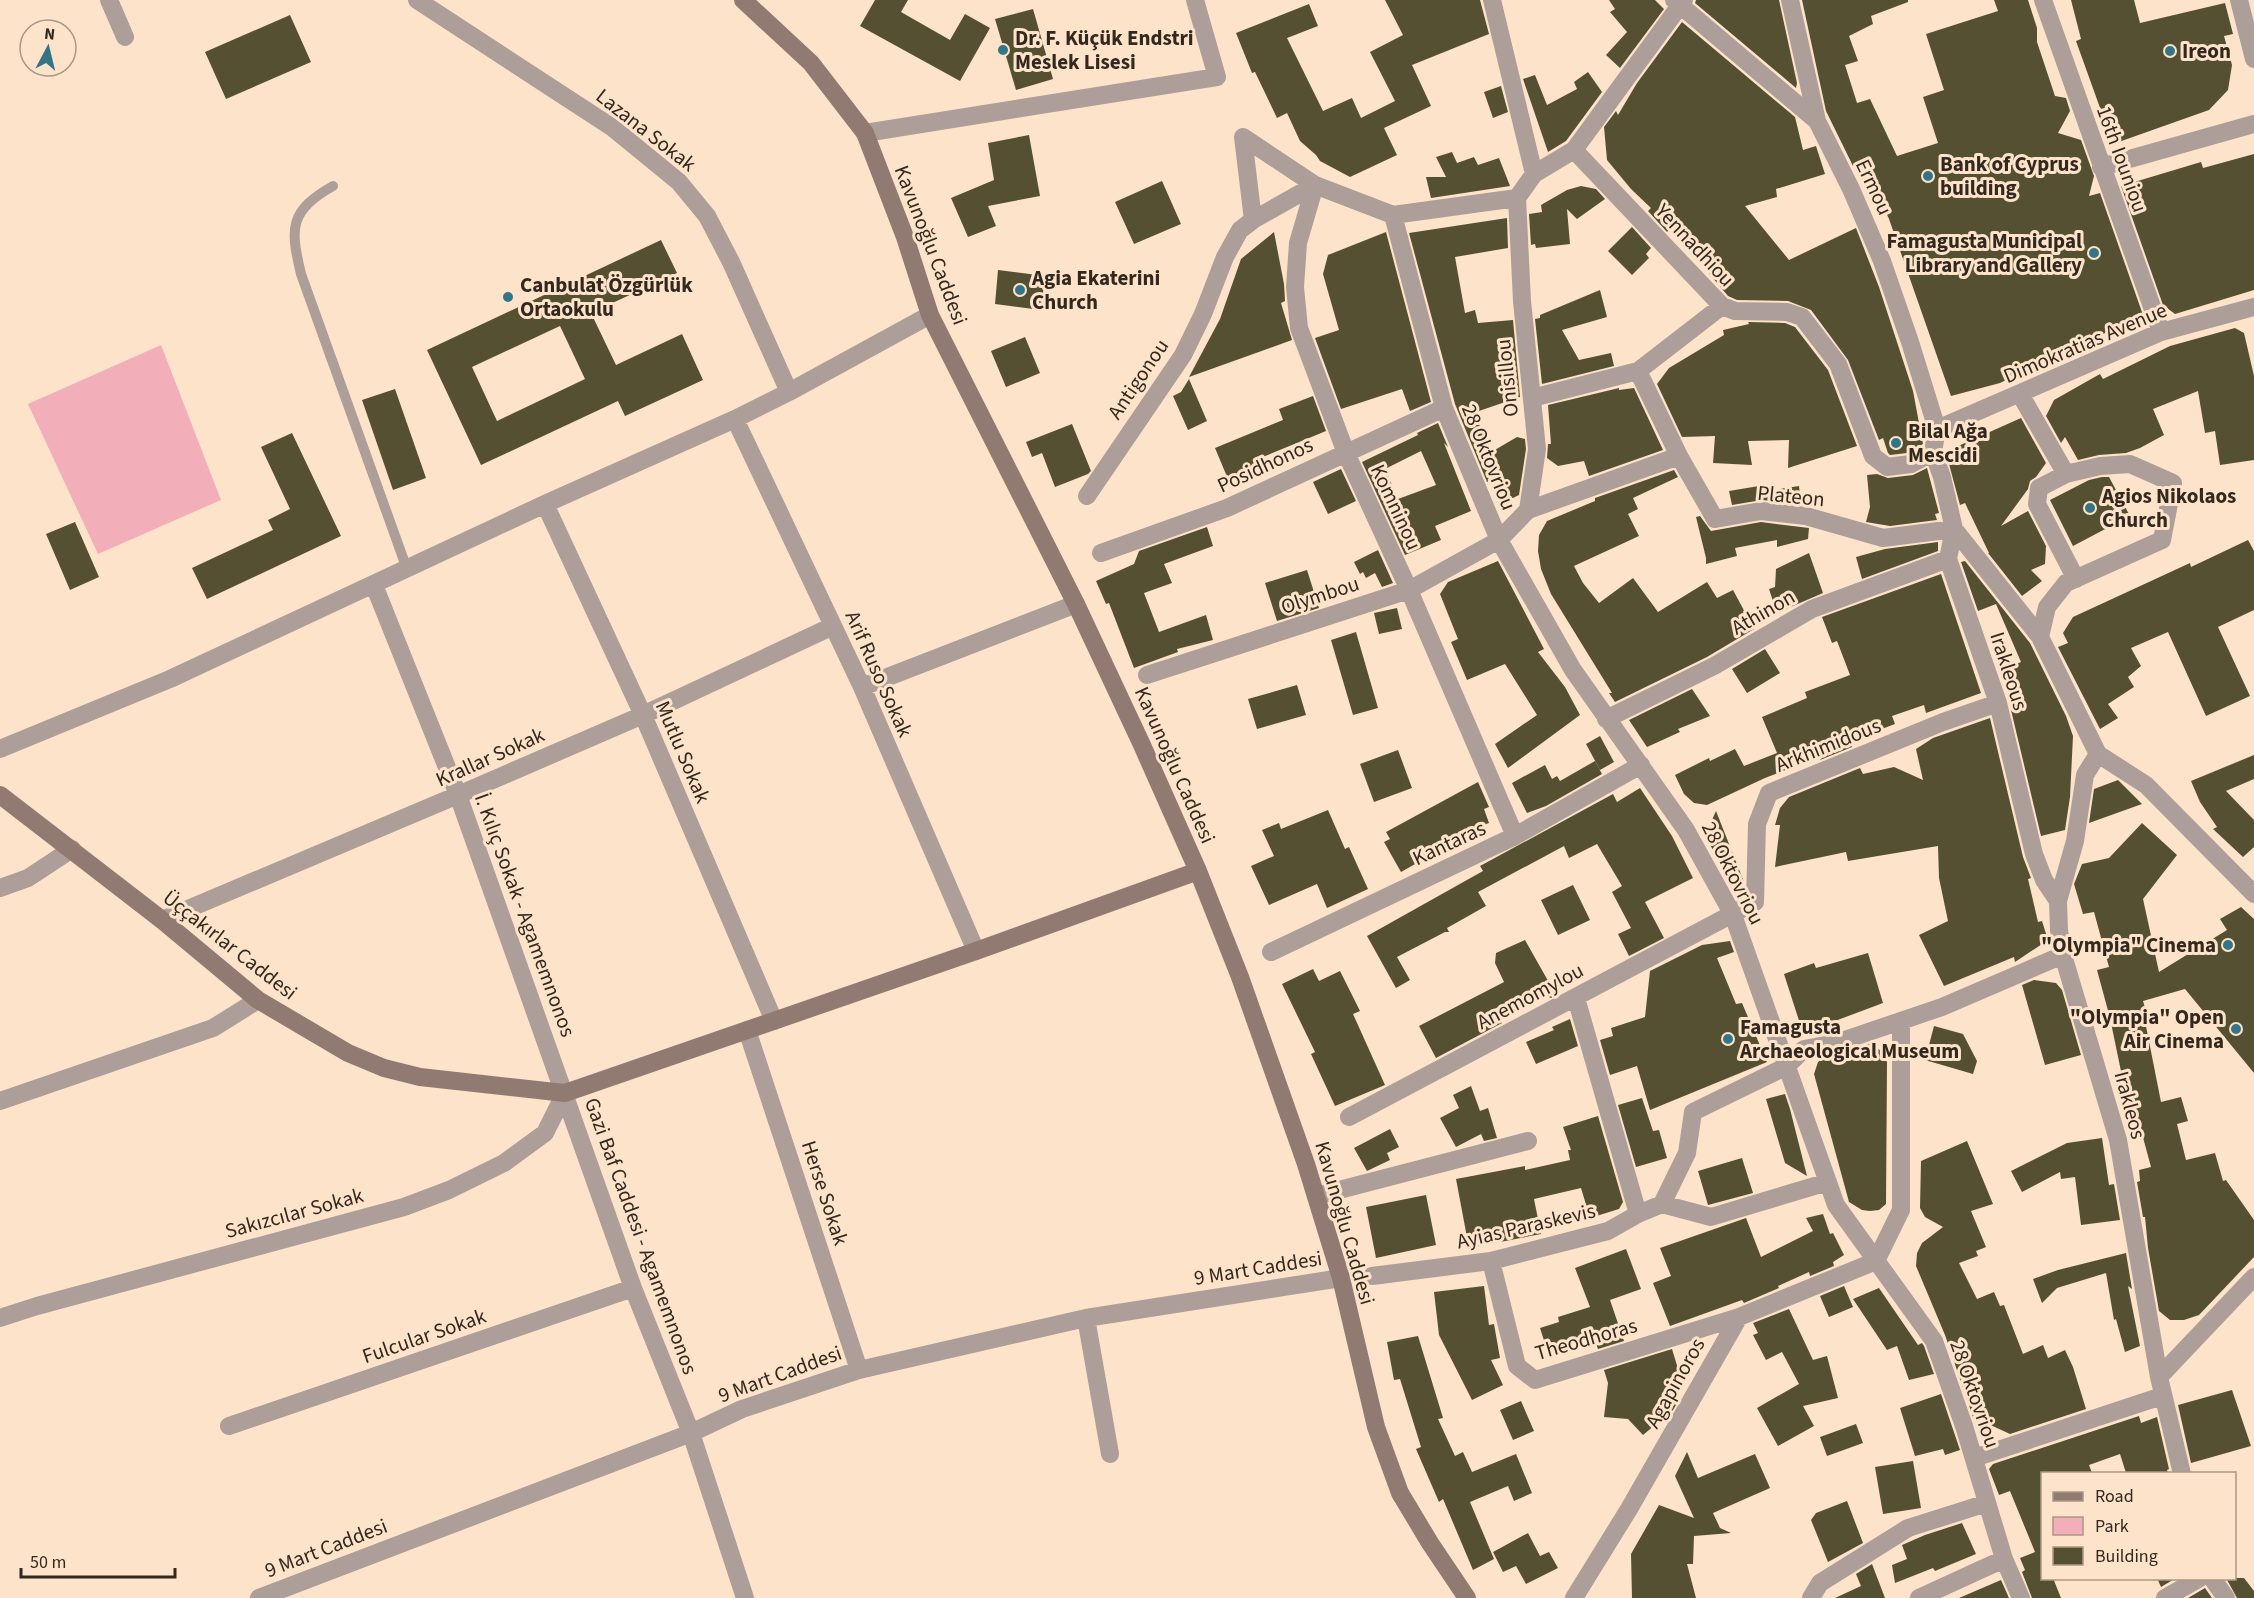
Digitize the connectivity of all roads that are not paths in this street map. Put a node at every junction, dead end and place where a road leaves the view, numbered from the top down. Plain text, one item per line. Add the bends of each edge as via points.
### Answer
1 (109, 0) edge
2 (417, 0) edge
3 (743, 0) edge
4 (1195, 0) edge
5 (1492, 0) edge
6 (1790, 0) edge
7 (2043, 0) edge
8 (2241, 0) edge
9 (1679, 2) edge
10 (125, 37) dead end
11 (2254, 59) edge
12 (1817, 121) junction
13 (2254, 124) edge
14 (865, 133) junction
15 (1574, 150) junction
16 (2101, 167) junction
17 (1534, 174) junction
18 (1315, 185) junction
19 (333, 186) dead end
20 (1517, 198) junction
21 (1393, 215) junction
22 (1253, 220) junction
23 (1722, 306) junction
24 (2254, 307) edge
25 (930, 315) junction
26 (2161, 332) junction
27 (1638, 371) junction
28 (789, 392) junction
29 (2020, 394) junction
30 (1532, 398) junction
31 (1444, 408) junction
32 (735, 419) junction
33 (1937, 429) junction
34 (1933, 452) junction
35 (1346, 453) junction
36 (1679, 456) junction
37 (2066, 474) junction
38 (1087, 496) dead end
39 (545, 504) junction
40 (1528, 510) junction
41 (1954, 529) junction
42 (1499, 540) junction
43 (1101, 553) dead end
44 (1948, 559) junction
45 (407, 569) junction
46 (2076, 579) junction
47 (374, 585) junction
48 (1409, 590) junction
49 (1076, 604) junction
50 (832, 626) junction
51 (2040, 637) junction
52 (1147, 675) dead end
53 (862, 687) junction
54 (1998, 703) junction
55 (643, 714) junction
56 (1606, 719) junction
57 (0, 749) edge
58 (2098, 754) junction
59 (1641, 765) junction
60 (0, 795) edge
61 (458, 795) junction
62 (1515, 836) junction
63 (72, 849) junction
64 (1198, 871) junction
65 (0, 888) edge
66 (2254, 894) edge
67 (2058, 901) junction
68 (1732, 915) junction
69 (162, 920) junction
70 (976, 951) junction
71 (1271, 952) dead end
72 (2063, 955) junction
73 (1576, 998) junction
74 (258, 1000) junction
75 (774, 1021) junction
76 (1901, 1021) junction
77 (747, 1030) junction
78 (1787, 1066) junction
79 (565, 1093) junction
80 (0, 1101) edge
81 (1349, 1117) dead end
82 (1528, 1141) dead end
83 (1828, 1182) junction
84 (1316, 1196) junction
85 (1662, 1204) junction
86 (1638, 1214) junction
87 (1491, 1261) junction
88 (1876, 1261) junction
89 (1372, 1276) dead end
90 (2254, 1277) edge
91 (1341, 1278) junction
92 (633, 1288) junction
93 (1739, 1317) junction
94 (0, 1318) edge
95 (1086, 1318) junction
96 (860, 1370) junction
97 (2159, 1377) junction
98 (2163, 1396) junction
99 (229, 1426) dead end
100 (691, 1433) junction
101 (1110, 1454) dead end
102 (1974, 1458) junction
103 (2182, 1472) edge
104 (1987, 1503) junction
105 (2004, 1559) junction
106 (2196, 1580) edge
107 (2213, 1580) edge
108 (259, 1598) edge
109 (745, 1598) edge
110 (1467, 1598) edge
111 (1574, 1598) edge
112 (1811, 1598) edge
113 (1919, 1598) edge
114 (2021, 1598) edge
115 (2165, 1598) edge
116 (2226, 1598) edge

1 - 10 street
2 - 28 street, Lazana Sokak via 613,128 680,182 707,216 722,244
3 - 14 main road, Kavunoğlu Caddesi via 811,63
4 - 14 street via 1217,77
5 - 17 street
6 - 12 street
7 - 16 street, 16th Iouniou
8 - 11 street
9 - 12 street, Ermou
9 - 15 street
12 - 33 street, Ermou via 1882,261
13 - 16 street
14 - 25 main road, Kavunoğlu Caddesi
15 - 17 street
15 - 23 street, Yennadhiou
16 - 26 street, 16th Iouniou
17 - 20 street
18 - 21 street
18 - 22 street, Antigonou
18 - 22 street via 1243,136
18 - 35 street, Komninou via 1298,243 1295,287 1299,328
19 - 45 lane via 313,198 298,216 293,241 301,274
20 - 21 street
20 - 30 street, Onisillou
21 - 31 street, 28 Oktovriou
22 - 38 street, Antigonou via 1240,230 1225,256 1183,355
23 - 27 street
23 - 34 street, Yennadhiou via 1736,311 1787,312 1802,317 1838,364 1873,456 1887,467 1911,464
24 - 26 street, Dimokratias Avenue
25 - 28 street
25 - 49 main road, Kavunoğlu Caddesi
26 - 29 street, Dimokratias Avenue
27 - 30 street
27 - 36 street, Plateon
28 - 32 street
29 - 33 street, Dimokratias Avenue
29 - 37 street
30 - 40 street, Onisillou via 1537,449
31 - 35 street, Posidhonos
31 - 42 street, 28 Oktovriou
32 - 39 street
32 - 50 street, Arif Ruso Sokak
33 - 34 street, Ermou
34 - 41 street
35 - 43 street, Posidhonos via 1227,508
35 - 48 street, Komninou
36 - 40 street
36 - 41 street, Plateon via 1715,519 1761,511 1806,516 1883,538
37 - 46 street via 2038,488 2037,504
37 - 46 street via 2130,464 2173,483 2162,540
39 - 45 street
39 - 55 street, Mutlu Sokak
40 - 42 street
41 - 44 street
41 - 51 street
42 - 48 street, Olymbou
42 - 56 street, 28 Oktovriou via 1573,670
44 - 54 street, Irakleous
44 - 56 street, Athinon via 1812,609 1714,666
45 - 47 street
46 - 51 street via 2066,583 2048,607
47 - 57 street via 170,679
47 - 61 street, İ. Kılıç Sokak - Agamemnonos
48 - 52 street, Olymbou
48 - 62 street, Komninou
49 - 53 street
49 - 64 main road, Kavunoğlu Caddesi
50 - 53 street, Arif Ruso Sokak
50 - 55 street, Krallar Sokak
51 - 58 street
53 - 70 street, Arif Ruso Sokak
54 - 67 street, Irakleous via 2034,854
54 - 68 street, Arkhimidous via 1942,722 1769,794 1757,824 1755,902
55 - 61 street, Krallar Sokak
55 - 75 street, Mutlu Sokak
56 - 59 street, 28 Oktovriou
58 - 66 street via 2146,785
58 - 67 street, Irakleos via 2085,775 2075,841
59 - 62 street, Kantaras
59 - 68 street, 28 Oktovriou via 1686,830
60 - 63 main road, Üççakırlar Caddesi
61 - 69 street, Krallar Sokak
61 - 79 street, İ. Kılıç Sokak - Agamemnonos
62 - 71 street, Kantaras
63 - 65 street via 28,878
63 - 69 main road, Üççakırlar Caddesi
64 - 70 main road
64 - 84 main road, Kavunoğlu Caddesi via 1240,977
67 - 72 street, Irakleos
68 - 73 street, Anemomylou
68 - 78 street, 28 Oktovriou
69 - 74 main road, Üççakırlar Caddesi
70 - 75 main road
72 - 76 street
72 - 97 street, Irakleos via 2118,1140
73 - 81 street, Anemomylou
73 - 86 street
74 - 79 main road, Üççakırlar Caddesi via 348,1053 384,1068 420,1077
74 - 80 street via 213,1028
75 - 77 main road
76 - 78 street via 1836,1043 1804,1049
76 - 88 street via 1901,1210
77 - 79 main road
77 - 96 street, Herse Sokak
78 - 83 street, 28 Oktovriou
78 - 85 street via 1693,1112 1687,1154
79 - 92 street, Gazi Baf Caddesi - Agamemnonos
79 - 94 street, Sakızcılar Sokak via 545,1133 504,1163 449,1190 404,1207
82 - 84 street
83 - 85 street via 1711,1217
83 - 88 street, 28 Oktovriou via 1836,1204
84 - 91 main road, Kavunoğlu Caddesi
85 - 86 street, Ayias Paraskevis
86 - 87 street, Ayias Paraskevis via 1608,1231
87 - 89 street, Ayias Paraskevis
87 - 93 street, Theodhoras via 1517,1366 1535,1380
88 - 93 street
88 - 102 street, 28 Oktovriou via 1934,1341
90 - 97 street
91 - 95 street, 9 Mart Caddesi
91 - 110 main road, Kavunoğlu Caddesi via 1376,1427 1400,1493
92 - 99 street, Fulcular Sokak
92 - 100 street, Gazi Baf Caddesi - Agamemnonos
93 - 111 street, Agapinoros
95 - 96 street, 9 Mart Caddesi
95 - 101 street
96 - 100 street, 9 Mart Caddesi via 742,1409
97 - 98 street, Irakleos
98 - 102 street
98 - 103 street, Irakleos
100 - 108 street, 9 Mart Caddesi
100 - 109 street, Gazi Baf Caddesi - Agamemnonos
102 - 104 street, 28 Oktovriou
104 - 105 street, 28 Oktovriou
104 - 112 street via 1908,1528 1820,1583
105 - 113 street
105 - 114 street, 28 Oktovriou
106 - 115 street
107 - 116 street

